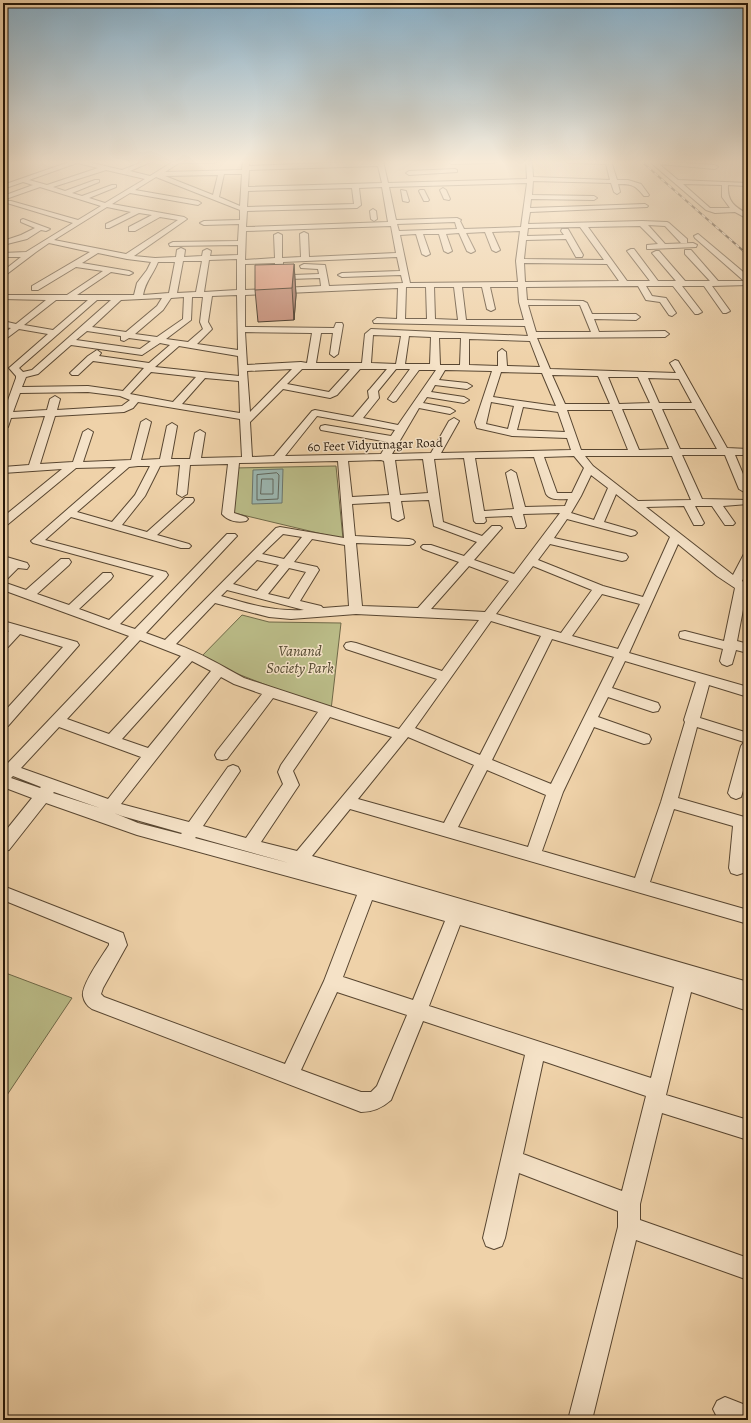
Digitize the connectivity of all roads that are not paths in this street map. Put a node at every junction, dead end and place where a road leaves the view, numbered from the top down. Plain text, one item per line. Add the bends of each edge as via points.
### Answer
1 (40, 227) edge
2 (41, 227) edge
3 (70, 227) edge
4 (136, 227) edge
5 (171, 227) edge
6 (243, 227) edge
7 (394, 227) edge
8 (460, 227) edge
9 (507, 227) edge
10 (524, 227) edge
11 (584, 227) edge
12 (646, 227) edge
13 (670, 227) edge
14 (132, 230) dead end
15 (488, 230) junction
16 (442, 231) junction
17 (462, 231) junction
18 (395, 232) junction
19 (420, 232) junction
20 (60, 234) junction
21 (304, 234) dead end
22 (278, 235) dead end
23 (698, 236) dead end
24 (523, 238) junction
25 (541, 238) junction
26 (48, 241) junction
27 (684, 241) dead end
28 (3, 243) edge
29 (242, 243) junction
30 (173, 244) dead end
31 (182, 244) junction
32 (208, 244) junction
33 (708, 244) junction
34 (546, 246) dead end
35 (664, 246) junction
36 (496, 250) dead end
37 (97, 251) junction
38 (448, 251) dead end
39 (471, 251) dead end
40 (631, 251) dead end
41 (688, 252) dead end
42 (27, 254) junction
43 (426, 254) dead end
44 (578, 255) dead end
45 (3, 256) edge
46 (127, 257) junction
47 (206, 258) junction
48 (401, 258) junction
49 (180, 259) junction
50 (241, 259) junction
51 (306, 259) junction
52 (155, 260) junction
53 (279, 260) junction
54 (520, 261) junction
55 (609, 262) junction
56 (76, 264) junction
57 (340, 264) dead end
58 (290, 266) edge
59 (109, 270) junction
60 (129, 273) dead end
61 (404, 273) junction
62 (585, 274) dead end
63 (3, 275) edge
64 (342, 275) dead end
65 (323, 276) junction
66 (293, 277) edge
67 (748, 280) edge
68 (279, 283) junction
69 (748, 283) edge
70 (590, 284) junction
71 (625, 284) junction
72 (641, 284) junction
73 (656, 284) junction
74 (680, 284) junction
75 (707, 284) junction
76 (717, 284) junction
77 (430, 285) junction
78 (458, 285) junction
79 (486, 285) junction
80 (404, 286) junction
81 (521, 286) junction
82 (35, 288) dead end
83 (325, 289) junction
84 (241, 292) junction
85 (204, 293) junction
86 (188, 294) junction
87 (171, 296) junction
88 (3, 297) edge
89 (17, 297) junction
90 (55, 297) junction
91 (138, 297) junction
92 (68, 298) junction
93 (95, 298) junction
94 (118, 298) junction
95 (523, 302) junction
96 (3, 307) edge
97 (491, 309) dead end
98 (726, 311) dead end
99 (698, 312) dead end
100 (672, 313) dead end
101 (589, 316) junction
102 (636, 316) dead end
103 (377, 321) dead end
104 (401, 321) junction
105 (431, 322) junction
106 (462, 322) junction
107 (3, 324) edge
108 (528, 324) junction
109 (18, 327) junction
110 (85, 328) junction
111 (241, 329) junction
112 (317, 331) junction
113 (54, 333) junction
114 (128, 334) junction
115 (596, 334) junction
116 (665, 334) dead end
117 (405, 335) junction
118 (435, 336) junction
119 (465, 337) junction
120 (532, 337) junction
121 (3, 338) edge
122 (160, 340) junction
123 (68, 342) junction
124 (177, 343) junction
125 (190, 345) junction
126 (107, 348) junction
127 (502, 352) dead end
128 (243, 354) junction
129 (334, 354) dead end
130 (91, 358) junction
131 (675, 363) dead end
132 (306, 365) junction
133 (362, 365) junction
134 (397, 366) junction
135 (150, 367) junction
136 (416, 367) junction
137 (439, 367) junction
138 (244, 368) junction
139 (464, 368) junction
140 (500, 369) junction
141 (546, 371) junction
142 (75, 373) dead end
143 (3, 374) edge
144 (20, 374) junction
145 (203, 374) junction
146 (602, 374) junction
147 (642, 375) junction
148 (682, 376) junction
149 (244, 378) junction
150 (432, 382) junction
151 (282, 386) junction
152 (467, 386) dead end
153 (17, 391) junction
154 (3, 393) edge
155 (125, 394) junction
156 (424, 394) junction
157 (94, 398) dead end
158 (55, 399) dead end
159 (136, 399) junction
160 (393, 399) dead end
161 (464, 400) dead end
162 (487, 400) junction
163 (519, 404) junction
164 (176, 405) junction
165 (416, 405) junction
166 (616, 406) junction
167 (656, 406) junction
168 (698, 406) junction
169 (562, 408) junction
170 (92, 411) junction
171 (7, 412) edge
172 (51, 413) junction
173 (246, 419) junction
174 (356, 420) junction
175 (146, 422) dead end
176 (172, 426) dead end
177 (3, 427) edge
178 (324, 428) dead end
179 (401, 428) junction
180 (88, 432) dead end
181 (508, 432) junction
182 (200, 433) dead end
183 (570, 435) junction
184 (394, 440) junction
185 (635, 452) junction
186 (676, 452) junction
187 (726, 452) junction
188 (748, 452) edge
189 (577, 453) junction
190 (538, 454) junction
191 (469, 455) junction
192 (510, 455) junction
193 (431, 456) junction
194 (386, 458) junction
195 (343, 459) junction
196 (247, 460) junction
197 (276, 460) junction
198 (234, 461) junction
199 (160, 463) junction
200 (190, 463) junction
201 (75, 465) junction
202 (130, 465) junction
203 (34, 467) junction
204 (589, 468) junction
205 (3, 470) edge
206 (511, 473) dead end
207 (614, 487) junction
208 (744, 489) dead end
209 (433, 496) junction
210 (576, 496) junction
211 (395, 498) junction
212 (347, 501) junction
213 (744, 502) dead end
214 (693, 503) junction
215 (716, 503) junction
216 (636, 504) junction
217 (518, 511) junction
218 (566, 512) junction
219 (69, 513) junction
220 (398, 518) dead end
221 (242, 519) dead end
222 (3, 522) edge
223 (698, 523) dead end
224 (729, 523) dead end
225 (598, 524) junction
226 (115, 526) junction
227 (520, 526) dead end
228 (496, 528) dead end
229 (631, 533) dead end
230 (149, 536) junction
231 (231, 536) dead end
232 (310, 536) junction
233 (676, 536) junction
234 (546, 540) junction
235 (350, 541) junction
236 (484, 541) junction
237 (409, 542) dead end
238 (185, 546) dead end
239 (427, 547) dead end
240 (254, 556) junction
241 (622, 557) dead end
242 (748, 557) edge
243 (3, 560) edge
244 (466, 561) junction
245 (530, 561) junction
246 (65, 562) dead end
247 (286, 564) junction
248 (3, 576) edge
249 (107, 576) dead end
250 (516, 579) junction
251 (3, 586) edge
252 (225, 586) junction
253 (742, 587) edge
254 (599, 589) junction
255 (28, 595) junction
256 (260, 596) junction
257 (212, 598) junction
258 (647, 602) junction
259 (293, 603) junction
260 (356, 610) junction
261 (70, 611) junction
262 (329, 612) junction
263 (421, 612) junction
264 (488, 616) junction
265 (3, 625) edge
266 (111, 626) junction
267 (18, 629) junction
268 (548, 635) junction
269 (685, 635) dead end
270 (138, 636) junction
271 (563, 639) junction
272 (3, 644) edge
273 (730, 645) junction
274 (168, 646) junction
275 (351, 646) dead end
276 (748, 649) edge
277 (190, 654) junction
278 (621, 655) junction
279 (727, 661) dead end
280 (220, 669) junction
281 (445, 677) junction
282 (704, 679) junction
283 (604, 690) junction
284 (271, 691) junction
285 (748, 692) edge
286 (653, 707) dead end
287 (327, 710) junction
288 (590, 720) junction
289 (691, 720) junction
290 (58, 721) junction
291 (3, 722) edge
292 (403, 733) junction
293 (748, 738) edge
294 (644, 739) dead end
295 (111, 741) junction
296 (748, 746) edge
297 (151, 755) junction
298 (222, 755) dead end
299 (483, 762) junction
300 (233, 771) dead end
301 (5, 774) edge
302 (48, 790) junction
303 (555, 792) junction
304 (736, 793) dead end
305 (347, 802) junction
306 (669, 802) junction
307 (106, 811) junction
308 (745, 823) edge
309 (448, 831) junction
310 (188, 836) junction
311 (3, 845) edge
312 (250, 845) junction
313 (533, 855) junction
314 (297, 865) junction
315 (737, 868) dead end
316 (640, 886) junction
317 (367, 891) junction
318 (3, 893) edge
319 (455, 916) junction
320 (748, 917) edge
321 (545, 936) junction
322 (686, 976) junction
323 (332, 982) junction
324 (748, 990) edge
325 (748, 1003) edge
326 (418, 1011) junction
327 (536, 1050) junction
328 (290, 1074) junction
329 (656, 1096) junction
330 (748, 1130) edge
331 (512, 1160) junction
332 (629, 1204) junction
333 (629, 1227) junction
334 (494, 1238) dead end
335 (748, 1269) edge
336 (725, 1409) dead end
337 (748, 1418) edge
338 (580, 1420) edge

1 - 28 street via 24,237
2 - 20 street
3 - 20 street
4 - 14 street
5 - 46 street
6 - 29 street
7 - 18 street
8 - 17 street
9 - 15 street
10 - 24 street
11 - 55 street
12 - 35 street
13 - 27 street
15 - 17 street
15 - 36 street
16 - 17 street
16 - 19 street
16 - 38 street
17 - 39 street
18 - 19 street
18 - 48 street
19 - 43 street
20 - 26 street
21 - 51 street
22 - 53 street
23 - 33 street
24 - 25 street
24 - 54 street
25 - 34 street
25 - 44 street via 566,234 569,245
26 - 37 street
26 - 42 street
29 - 32 street
29 - 50 street
30 - 31 street
31 - 32 street
31 - 49 street
32 - 47 street
33 - 35 street
33 - 67 street
35 - 74 street via 653,250
37 - 46 street
37 - 56 street
40 - 73 street
41 - 76 street
42 - 45 street
42 - 63 street
46 - 52 street
47 - 49 street
47 - 50 street
47 - 85 street
48 - 51 street
48 - 57 street
48 - 61 street
49 - 52 street
49 - 87 street
50 - 53 street
50 - 84 street
51 - 53 street
52 - 91 street via 151,271 141,283
53 - 68 street
54 - 55 street
54 - 81 street
55 - 71 street
56 - 59 street
56 - 82 street
58 - 65 street via 321,266
59 - 60 street
59 - 92 street
61 - 64 street
61 - 80 street
62 - 70 street
65 - 66 street
65 - 83 street
68 - 83 street
68 - 84 street
69 - 76 street
70 - 71 street
70 - 81 street via 558,281
71 - 72 street
72 - 73 street
72 - 100 street via 649,298 663,300
73 - 74 street
74 - 75 street
74 - 99 street
75 - 76 street
75 - 98 street
77 - 78 street
77 - 80 street
77 - 105 street
78 - 79 street
78 - 106 street
79 - 81 street
79 - 97 street
80 - 83 street
80 - 104 street
81 - 95 street
84 - 85 street
84 - 111 street
85 - 86 street
85 - 125 street via 204,322 208,328
86 - 87 street
86 - 122 street via 186,320
87 - 91 street
87 - 114 street
88 - 89 street
89 - 90 street
89 - 96 street
90 - 92 street
90 - 109 street
91 - 94 street
92 - 93 street
93 - 94 street
93 - 113 street
94 - 110 street
95 - 101 street via 580,302 585,304
95 - 108 street
101 - 102 street
101 - 115 street
103 - 104 street
104 - 105 street
105 - 106 street
106 - 108 street
107 - 109 street
108 - 120 street
109 - 113 street
109 - 121 street
110 - 114 street
110 - 123 street
111 - 112 street
111 - 128 street
112 - 129 street via 338,328
112 - 132 street
113 - 144 street via 15,367 14,370
114 - 122 street
114 - 126 street
115 - 116 street
115 - 120 street
117 - 118 street
117 - 133 street via 370,333
117 - 134 street
118 - 119 street
118 - 137 street
119 - 120 street
119 - 139 street
120 - 141 street
122 - 124 street
122 - 126 street via 142,352
123 - 126 street
123 - 144 street via 35,372
124 - 125 street
124 - 135 street
125 - 128 street
126 - 130 street
127 - 140 street
128 - 138 street
130 - 135 street
130 - 142 street
131 - 148 street
132 - 133 street
132 - 138 street
132 - 151 street
133 - 134 street
133 - 151 street via 330,395
134 - 136 street
134 - 174 street via 374,391 374,398
135 - 145 street
135 - 155 street
136 - 137 street
136 - 160 street
137 - 139 street
137 - 150 street
138 - 149 street
139 - 140 street
140 - 141 street
140 - 162 street
141 - 146 street
141 - 169 street
143 - 144 street
144 - 153 street
145 - 149 street
145 - 164 street
146 - 147 street
146 - 166 street
147 - 148 street
147 - 167 street
148 - 168 street
149 - 173 street
150 - 152 street
150 - 156 street
151 - 173 street
153 - 154 street
153 - 155 street via 88,390
153 - 171 street
155 - 159 street
156 - 161 street
156 - 165 street
157 - 170 street
158 - 172 street
159 - 164 street
159 - 170 street via 124,409
162 - 163 street
162 - 181 street via 481,426
163 - 169 street
163 - 181 street
164 - 173 street
165 - 179 street
165 - 193 street via 452,416
166 - 167 street
166 - 169 street
166 - 185 street
167 - 168 street
167 - 186 street
168 - 187 street
169 - 183 street
170 - 172 street
171 - 172 street
171 - 177 street
172 - 203 street
173 - 196 street
174 - 179 street
174 - 197 street via 313,414
175 - 202 street
176 - 199 street
178 - 184 street
179 - 184 street
180 - 201 street
181 - 183 street
181 - 192 street
182 - 200 street
183 - 189 street
184 - 194 street
185 - 186 street, 60 Feet Vidyutnagar Road
185 - 189 street, 60 Feet Vidyutnagar Road
186 - 187 street, 60 Feet Vidyutnagar Road
186 - 214 street
187 - 188 street, 60 Feet Vidyutnagar Road
187 - 208 street
189 - 190 street, 60 Feet Vidyutnagar Road
189 - 204 street
190 - 192 street, 60 Feet Vidyutnagar Road
190 - 210 street via 551,494
191 - 192 street, 60 Feet Vidyutnagar Road
191 - 193 street, 60 Feet Vidyutnagar Road
191 - 217 street via 480,517
193 - 194 street, 60 Feet Vidyutnagar Road
193 - 209 street
194 - 195 street, 60 Feet Vidyutnagar Road
194 - 211 street
195 - 197 street, 60 Feet Vidyutnagar Road
195 - 212 street
196 - 197 street, 60 Feet Vidyutnagar Road
196 - 198 street, 60 Feet Vidyutnagar Road
198 - 200 street, 60 Feet Vidyutnagar Road
198 - 221 street via 228,514
199 - 200 street, 60 Feet Vidyutnagar Road
199 - 202 street, 60 Feet Vidyutnagar Road
199 - 226 street via 140,496
200 - 230 street via 186,497
201 - 202 street, 60 Feet Vidyutnagar Road
201 - 203 street, 60 Feet Vidyutnagar Road
201 - 222 street
202 - 219 street
203 - 205 street, 60 Feet Vidyutnagar Road
204 - 207 street
204 - 210 street
206 - 217 street
207 - 216 street
207 - 225 street
209 - 211 street
209 - 236 street via 439,526
210 - 218 street
211 - 212 street
211 - 220 street
212 - 235 street
213 - 215 street
214 - 215 street
214 - 216 street
214 - 223 street
215 - 224 street
216 - 233 street
217 - 218 street
217 - 227 street
218 - 225 street
218 - 234 street
219 - 226 street
219 - 266 street via 37,541 162,575
225 - 229 street
226 - 230 street
228 - 236 street
230 - 238 street
231 - 270 street
232 - 235 street
232 - 240 street via 280,530
232 - 247 street
233 - 253 street via 721,574
233 - 258 street
234 - 241 street
234 - 245 street
235 - 237 street
235 - 260 street
236 - 244 street
239 - 244 street
240 - 247 street
240 - 252 street
242 - 253 street
243 - 248 street via 19,565
244 - 250 street
244 - 263 street
245 - 250 street
245 - 254 street
246 - 255 street
247 - 256 street
247 - 259 street via 312,570
249 - 261 street
250 - 264 street
251 - 255 street
252 - 256 street
252 - 257 street
253 - 273 street
254 - 258 street
254 - 271 street
255 - 261 street
256 - 259 street
257 - 262 street via 269,613 291,615
257 - 274 street
258 - 278 street
259 - 262 street
260 - 262 street
260 - 263 street
261 - 266 street
263 - 264 street
264 - 268 street
264 - 281 street
265 - 267 street
266 - 270 street
267 - 272 street
267 - 291 street via 72,645
268 - 271 street
268 - 299 street
269 - 273 street
270 - 274 street
270 - 290 street
271 - 278 street
273 - 276 street
273 - 279 street
274 - 277 street
275 - 281 street
277 - 280 street
277 - 295 street
278 - 282 street
278 - 283 street
280 - 284 street via 239,680
280 - 297 street
281 - 292 street
282 - 285 street
282 - 289 street
283 - 286 street
283 - 288 street
284 - 287 street
284 - 298 street
287 - 292 street
287 - 312 street via 286,768 291,785
288 - 294 street
288 - 303 street
289 - 293 street
289 - 306 street
290 - 295 street
290 - 301 street
292 - 299 street
292 - 305 street
295 - 297 street
296 - 304 street
297 - 307 street
299 - 303 street
299 - 309 street
300 - 310 street
301 - 302 street
302 - 307 street
302 - 311 street
303 - 313 street
305 - 309 street
305 - 314 street
306 - 308 street
306 - 316 street
307 - 310 street
308 - 315 street
309 - 313 street
310 - 312 street
310 - 314 street
312 - 314 street
313 - 316 street
314 - 317 street
314 - 321 street
316 - 320 street
317 - 319 street
317 - 323 street
318 - 328 street via 117,938 117,948 91,994 98,1003
319 - 321 street
319 - 326 street
321 - 322 street
322 - 324 street
322 - 325 street
322 - 329 street
323 - 326 street
323 - 328 street
326 - 327 street
326 - 328 street via 384,1093 372,1102 361,1102
327 - 329 street
327 - 331 street
329 - 330 street
329 - 332 street
331 - 332 street
331 - 334 street
332 - 333 street
333 - 335 street
333 - 338 street
336 - 337 street

